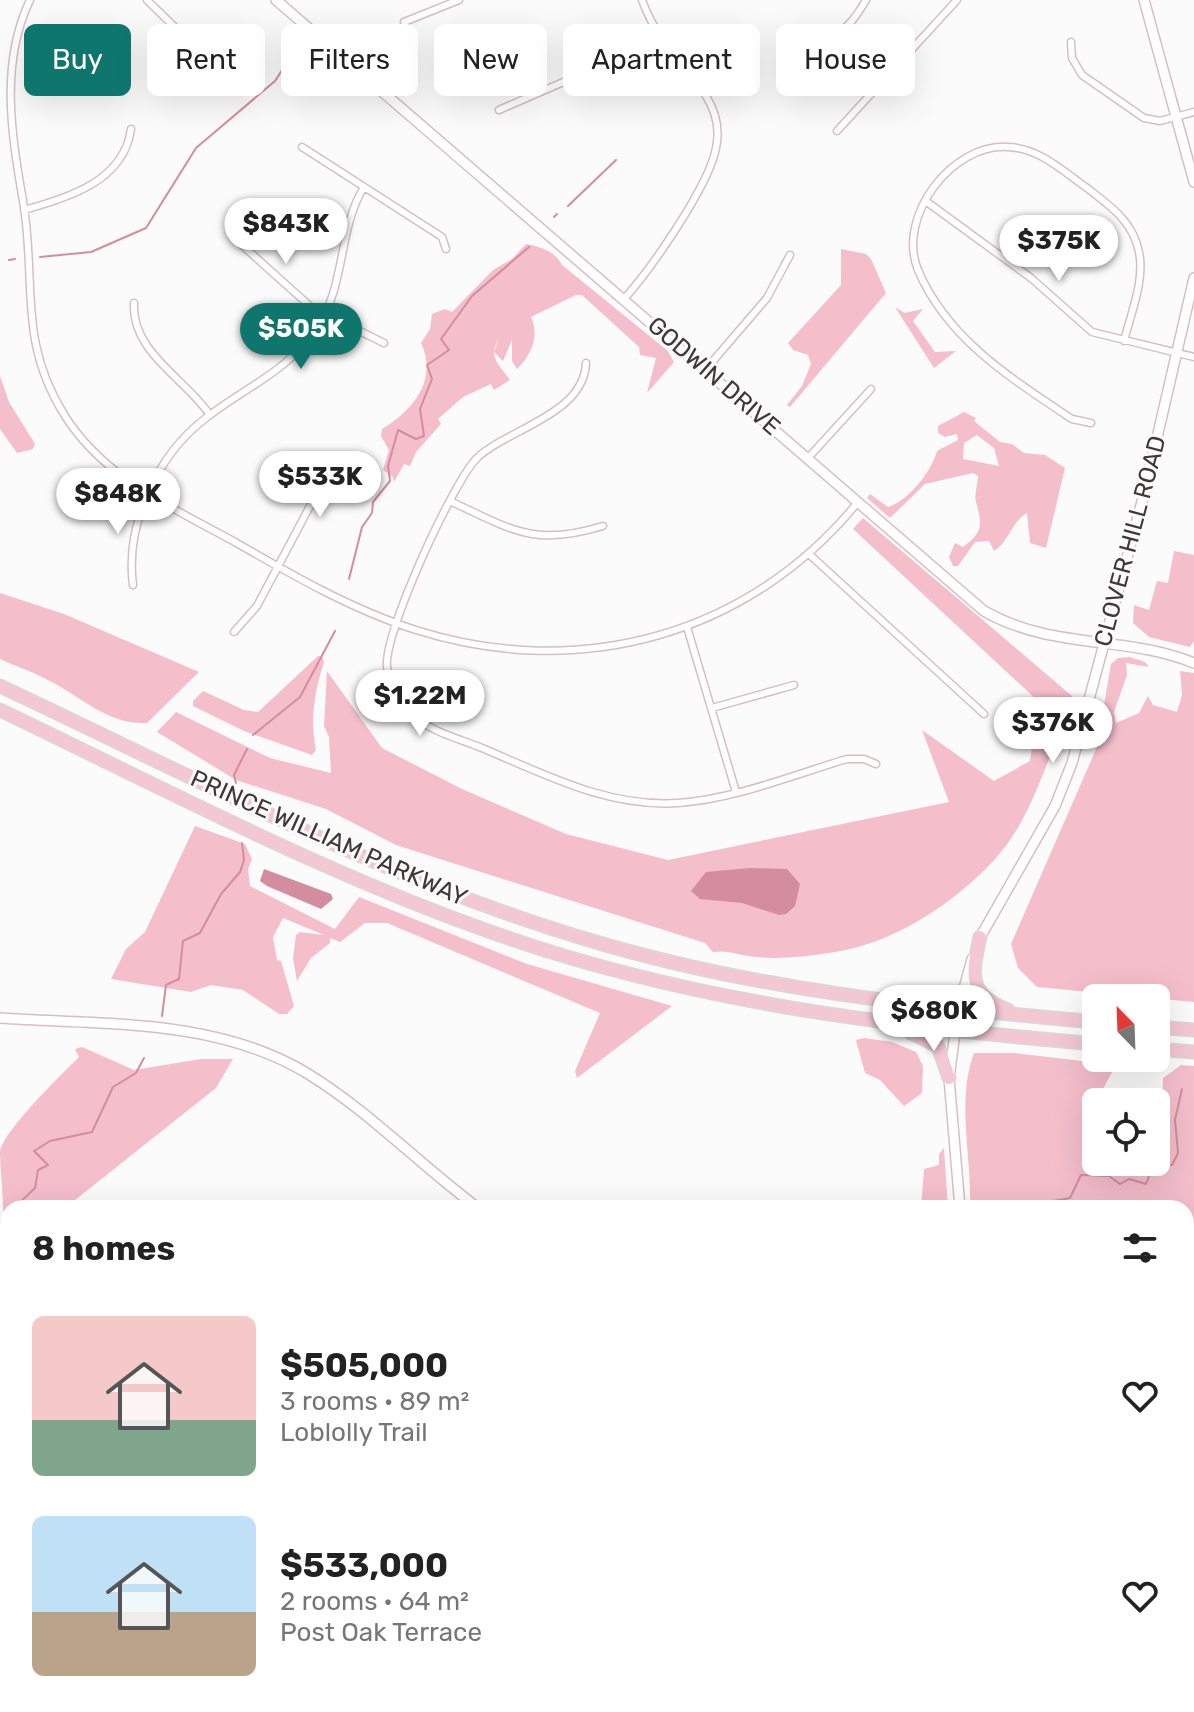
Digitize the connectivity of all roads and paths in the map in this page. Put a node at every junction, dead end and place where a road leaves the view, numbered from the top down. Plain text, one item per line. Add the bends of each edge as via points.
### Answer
1 (30, 0) edge
2 (147, 0) edge
3 (276, 0) edge
4 (459, 0) edge
5 (642, 0) edge
6 (866, 0) edge
7 (957, 0) edge
8 (1144, 0) edge
9 (404, 22) dead end
10 (172, 24) edge
11 (653, 24) edge
12 (848, 24) edge
13 (1071, 42) dead end
14 (563, 82) edge
15 (706, 96) edge
16 (499, 110) dead end
17 (1194, 112) edge
18 (1177, 117) junction
19 (131, 129) dead end
20 (837, 131) dead end
21 (302, 147) dead end
22 (1194, 182) edge
23 (364, 187) junction
24 (927, 202) junction
25 (24, 210) junction
26 (233, 237) dead end
27 (446, 249) dead end
28 (790, 255) dead end
29 (1194, 278) edge
30 (624, 299) junction
31 (134, 303) dead end
32 (325, 315) junction
33 (1124, 341) junction
34 (384, 343) dead end
35 (1178, 352) junction
36 (1194, 357) edge
37 (586, 363) dead end
38 (706, 369) junction
39 (871, 389) dead end
40 (210, 415) junction
41 (1091, 423) dead end
42 (336, 457) dead end
43 (809, 457) junction
44 (148, 494) junction
45 (450, 501) junction
46 (858, 502) junction
47 (603, 526) dead end
48 (810, 555) junction
49 (277, 566) junction
50 (133, 585) dead end
51 (395, 622) junction
52 (687, 627) junction
53 (234, 632) dead end
54 (1102, 644) junction
55 (1194, 663) edge
56 (794, 685) dead end
57 (0, 686) edge
58 (712, 708) junction
59 (0, 710) edge
60 (984, 714) dead end
61 (876, 764) dead end
62 (736, 792) junction
63 (980, 937) junction
64 (958, 1010) junction
65 (1022, 1016) junction
66 (0, 1018) edge
67 (1082, 1021) edge
68 (881, 1024) junction
69 (1170, 1028) edge
70 (1194, 1030) edge
71 (954, 1032) junction
72 (1082, 1043) edge
73 (1170, 1050) edge
74 (1194, 1052) edge
75 (949, 1078) junction
76 (468, 1200) edge
77 (960, 1200) edge

1 - 25 street via 9,42 4,74
2 - 10 street
3 - 30 street, GODWIN DRIVE
4 - 9 street
5 - 11 street
6 - 12 street
7 - 20 street
8 - 18 street
13 - 18 street via 1078,71 1122,105 1152,121
14 - 16 street
15 - 30 street via 717,122 709,170 656,259
17 - 18 street
18 - 22 street
19 - 25 street via 121,158 98,180 62,199
21 - 23 street
23 - 27 street via 442,237
23 - 32 street via 350,216
24 - 33 street via 1031,278 1079,324
24 - 33 street via 953,166 984,149 1021,148 1056,165 1112,207 1134,235 1140,273
24 - 41 street via 914,230 913,251 945,317 971,347 1076,421
25 - 44 street via 30,322 43,373 89,448
26 - 32 street
28 - 38 street via 767,298
29 - 35 street, CLOVER HILL ROAD
30 - 38 street, GODWIN DRIVE
31 - 40 street via 142,337
32 - 34 street
32 - 40 street via 276,373
33 - 35 street
35 - 36 street
35 - 54 street, CLOVER HILL ROAD
37 - 45 street via 580,384 547,417 477,458
38 - 43 street, GODWIN DRIVE
39 - 43 street
40 - 44 street via 179,445
42 - 49 street
43 - 46 street, GODWIN DRIVE
44 - 49 street
44 - 50 street via 133,538
45 - 47 street via 532,536 561,537
45 - 51 street
46 - 48 street
46 - 54 street, GODWIN DRIVE via 984,611 1027,631
48 - 52 street via 749,598
48 - 60 street
49 - 51 street
49 - 53 street via 257,606
51 - 52 street via 458,641 535,651 617,644
51 - 62 street via 387,659 390,681 407,709 434,728 606,797 677,803
52 - 58 street
54 - 55 street, GODWIN DRIVE
54 - 63 street, CLOVER HILL ROAD via 1064,785
56 - 58 street
57 - 64 highway, PRINCE WILLIAM PARKWAY via 343,850 537,925 750,980
58 - 62 street
59 - 68 highway, PRINCE WILLIAM PARKWAY via 352,878 491,932 708,994
61 - 62 street via 847,759
63 - 64 street, CLOVER HILL ROAD
63 - 65 highway via 974,970 978,990 989,1003
64 - 65 highway, PRINCE WILLIAM PARKWAY
64 - 71 street, CLOVER HILL ROAD
65 - 67 highway, PRINCE WILLIAM PARKWAY
66 - 76 street via 180,1030 250,1046 305,1072 352,1105
68 - 71 highway, PRINCE WILLIAM PARKWAY
68 - 75 highway via 935,1043
69 - 70 highway
71 - 72 highway, PRINCE WILLIAM PARKWAY
71 - 75 street, CLOVER HILL ROAD
73 - 74 highway
75 - 77 street, CLOVER HILL ROAD

